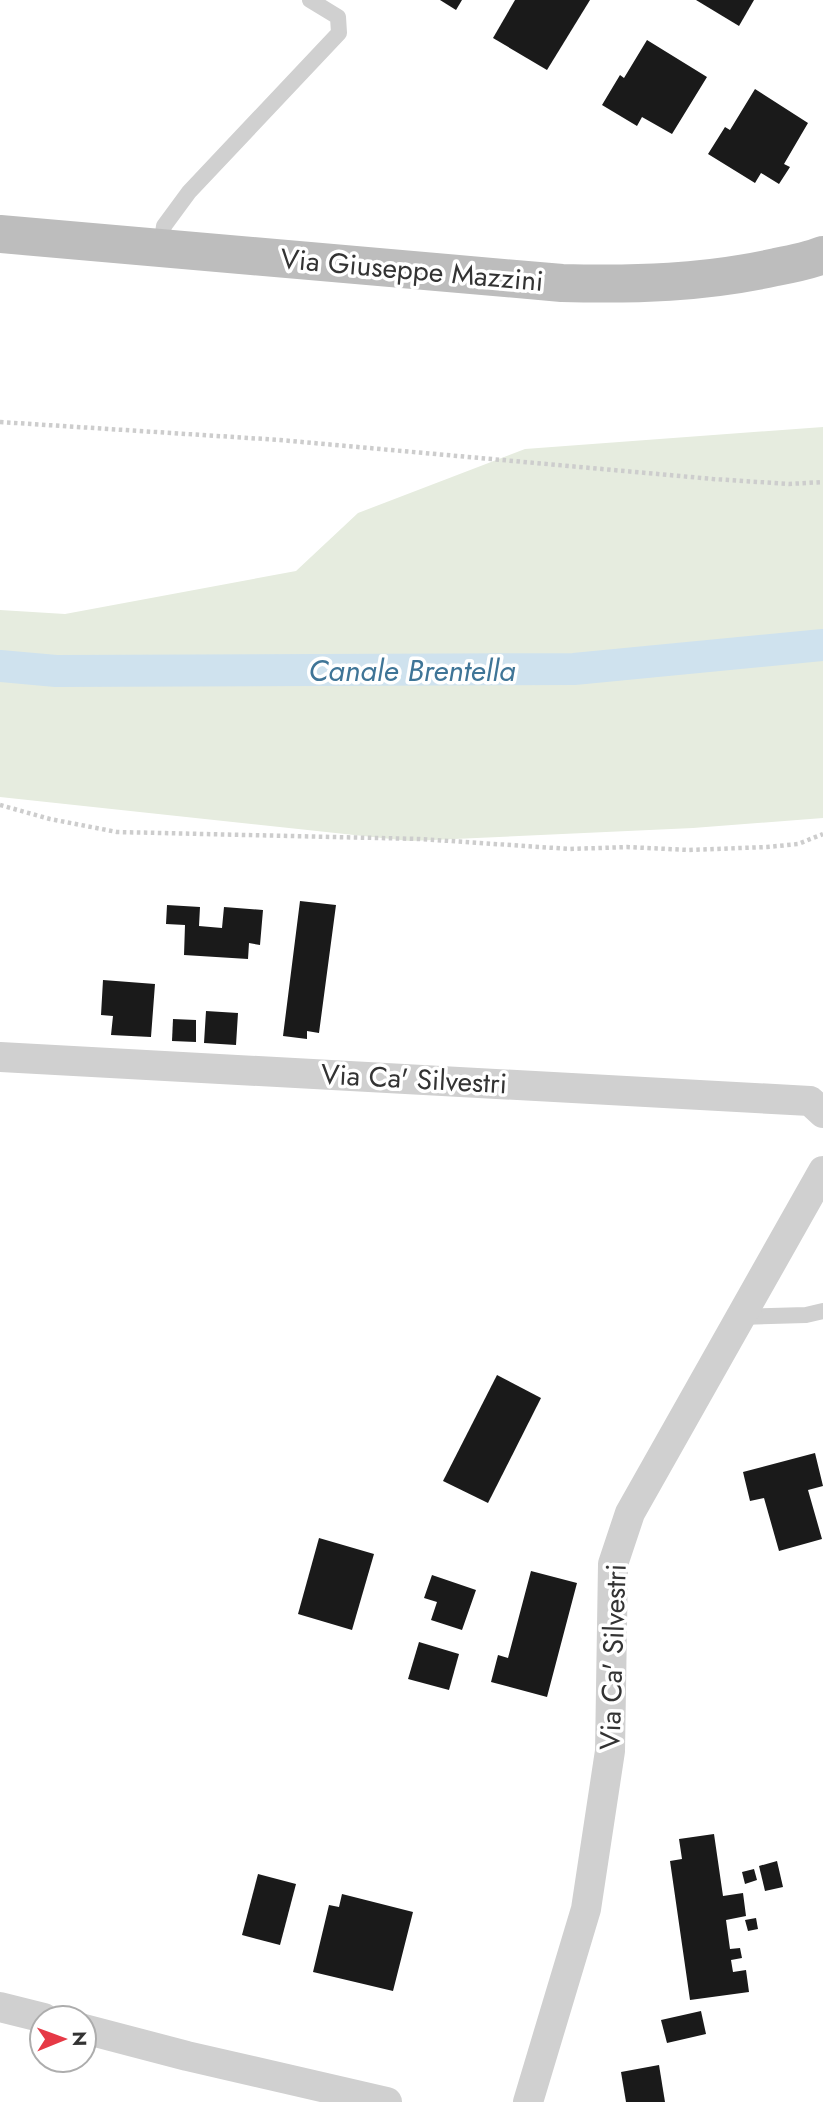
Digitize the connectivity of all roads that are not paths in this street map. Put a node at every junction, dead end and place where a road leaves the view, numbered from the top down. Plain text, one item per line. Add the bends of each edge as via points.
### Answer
1 (310, 0) edge
2 (0, 234) edge
3 (161, 248) junction
4 (823, 255) edge
5 (0, 1057) edge
6 (823, 1113) edge
7 (823, 1171) edge
8 (823, 1311) edge
9 (741, 1317) junction
10 (0, 2007) edge
11 (28, 2014) edge
12 (98, 2033) edge
13 (387, 2102) edge
14 (528, 2102) edge

1 - 3 lane via 338,17 339,33 189,192 164,226
2 - 3 main road, Via Giuseppe Mazzini
3 - 4 main road, Via Giuseppe Mazzini via 562,283 620,284 751,273
5 - 6 street, Via Ca' Silvestri via 810,1101
7 - 9 street, Via Ca' Silvestri
8 - 9 lane
9 - 14 street, Via Ca' Silvestri via 630,1513 613,1564 610,1751 586,1909
10 - 11 street
12 - 13 street

